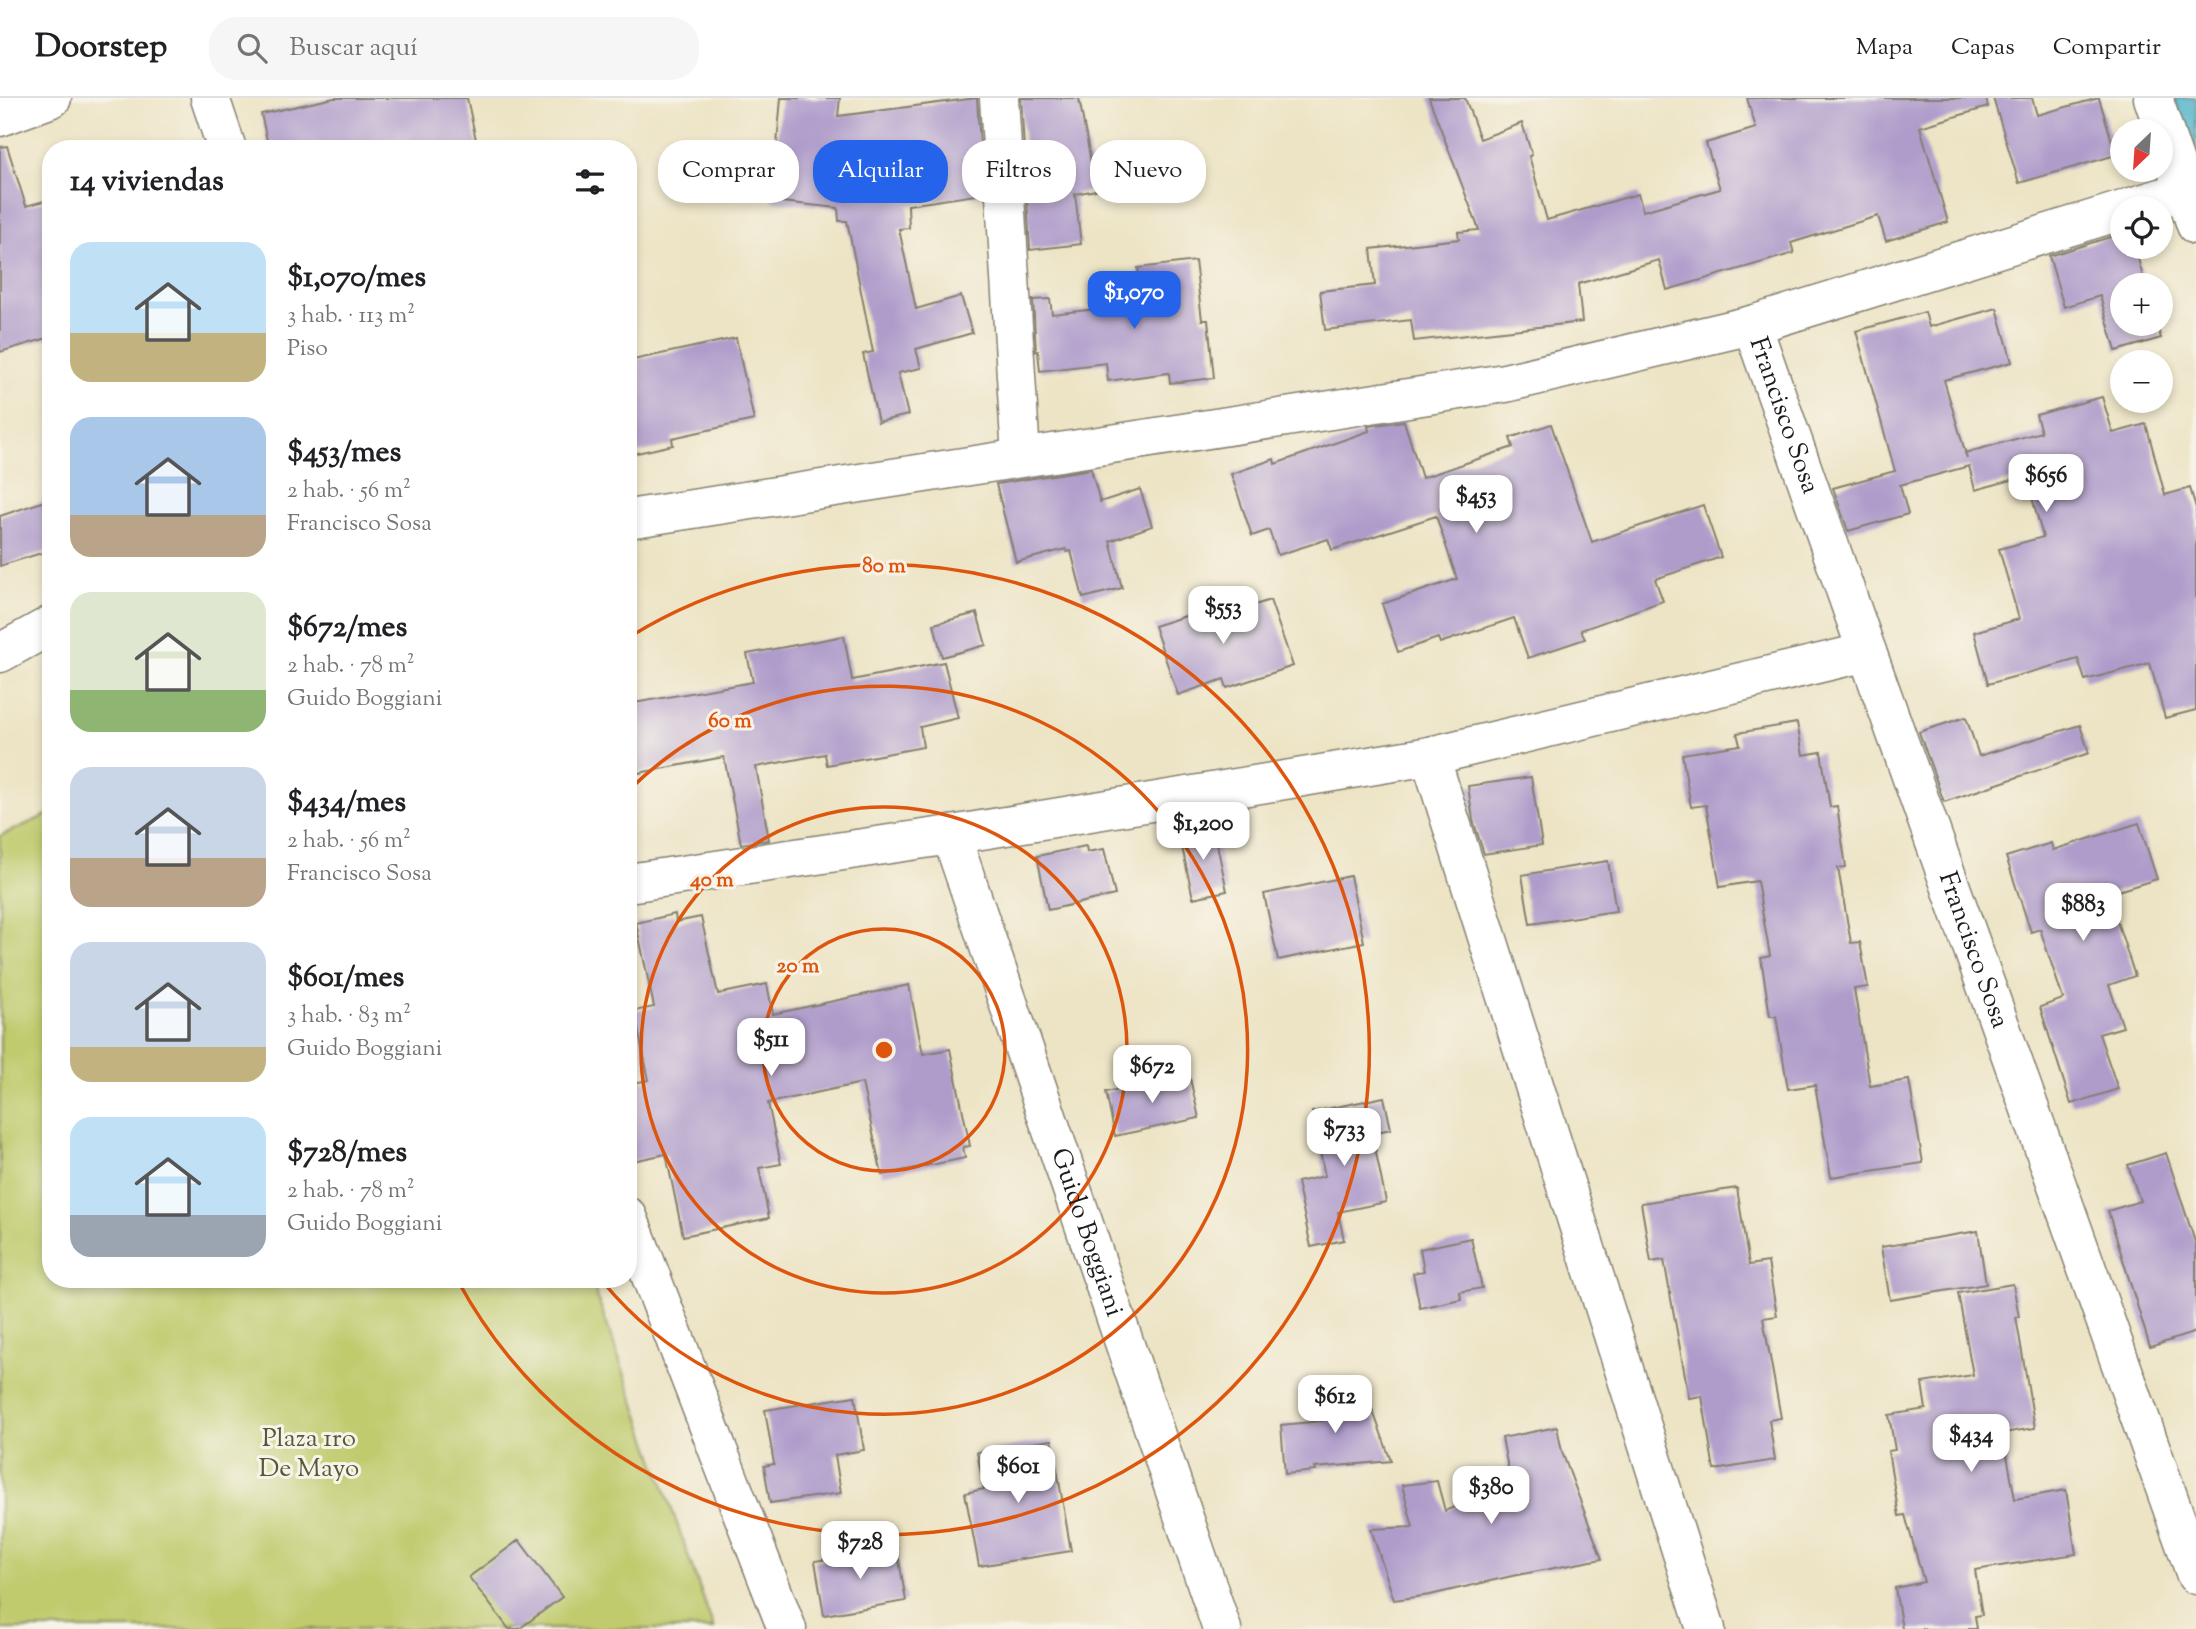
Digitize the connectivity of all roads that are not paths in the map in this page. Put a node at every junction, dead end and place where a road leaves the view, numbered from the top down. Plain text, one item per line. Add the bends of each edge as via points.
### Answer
1 (52, 98) edge
2 (211, 98) edge
3 (999, 98) edge
4 (2153, 98) edge
5 (0, 117) edge
6 (224, 140) edge
7 (2192, 201) edge
8 (2173, 203) edge
9 (2110, 214) edge
10 (1752, 325) junction
11 (1021, 457) junction
12 (637, 518) edge
13 (42, 630) edge
14 (1867, 652) junction
15 (0, 653) edge
16 (1430, 756) junction
17 (951, 835) junction
18 (637, 882) edge
19 (637, 1240) edge
20 (2196, 1575) edge
21 (787, 1629) edge
22 (1223, 1629) edge
23 (1706, 1629) edge

1 - 5 street
2 - 6 street
3 - 11 street
4 - 7 street
7 - 8 street
9 - 10 street
10 - 11 street via 1505,383
10 - 14 street, Francisco Sosa
11 - 12 street
13 - 15 street
14 - 16 street
14 - 20 street, Francisco Sosa
16 - 17 street
16 - 23 street
17 - 18 street
17 - 22 street, Guido Boggiani
19 - 21 street

